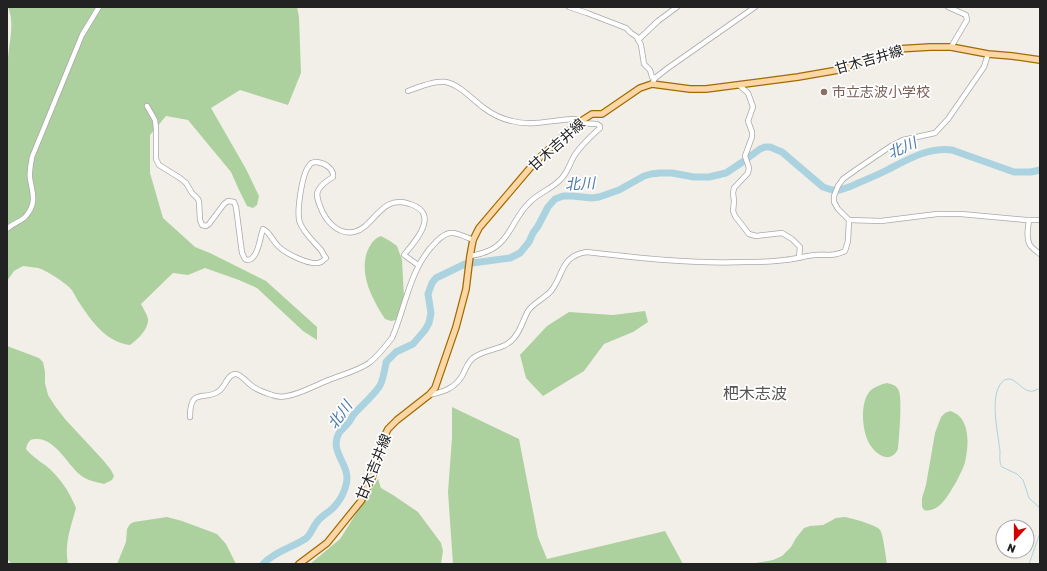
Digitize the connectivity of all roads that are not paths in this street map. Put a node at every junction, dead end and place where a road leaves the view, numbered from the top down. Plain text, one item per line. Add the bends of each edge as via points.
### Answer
1 (99, 7) edge
2 (569, 7) edge
3 (589, 7) edge
4 (677, 7) edge
5 (755, 7) edge
6 (948, 7) edge
7 (587, 12) junction
8 (638, 40) junction
9 (951, 47) junction
10 (988, 54) junction
11 (1040, 60) edge
12 (655, 78) junction
13 (652, 84) junction
14 (739, 85) junction
15 (408, 91) dead end
16 (147, 106) dead end
17 (578, 123) junction
18 (849, 220) junction
19 (1029, 220) junction
20 (1040, 220) edge
21 (7, 229) edge
22 (473, 240) junction
23 (1040, 254) edge
24 (470, 256) junction
25 (799, 258) junction
26 (418, 265) junction
27 (429, 396) junction
28 (190, 417) dead end
29 (299, 564) edge

1 - 21 street via 82,36 32,157 30,174 34,200 31,210
2 - 7 street
3 - 7 street
4 - 8 street
5 - 12 street
6 - 9 street via 966,15 967,20
7 - 8 street via 626,28
8 - 12 street via 644,64
9 - 10 main road, 甘木吉井線
9 - 14 main road, 甘木吉井線 via 897,49 844,69
10 - 11 main road, 甘木吉井線
10 - 18 street via 984,67 939,130 891,146 843,179 834,196 834,202
12 - 13 street
13 - 14 main road, 甘木吉井線 via 690,89
13 - 17 main road, 甘木吉井線 via 640,88 602,114 592,114
14 - 25 street via 748,93 753,107 748,121 752,137 745,156 748,173 734,188 733,211 749,234 756,236 782,233 789,236 800,247
15 - 17 street via 428,84 446,82 454,85 485,110 510,121 527,123 563,119 576,120
16 - 26 street via 155,120 156,159 159,166 186,183 198,199 202,225 210,224 228,201 234,202 244,259 252,259 254,256 263,229 290,255 315,263 326,258 302,228 298,207 308,166 317,162 332,170 333,177 319,188 317,194 321,210 337,229 354,232 362,229 380,210 395,203 407,202 422,212 425,221 421,231 404,255
17 - 22 main road, 甘木吉井線 via 536,161 479,228
17 - 24 street via 597,124 600,128 573,158 560,180 530,202 503,241 488,251
18 - 19 street via 882,220 937,214
18 - 25 street via 845,251 832,256 815,255
19 - 20 street
19 - 23 street via 1028,242
22 - 24 main road, 甘木吉井線
22 - 26 street via 449,233 431,246
24 - 27 main road, 甘木吉井線 via 466,290 456,327 435,388
25 - 27 street via 711,262 581,253 568,261 551,291 533,305 519,332 508,344 473,358 462,376 450,388
26 - 28 street via 392,338 369,363 297,393 280,397 255,389 239,375 233,374 218,392 194,399
27 - 29 main road, 甘木吉井線 via 388,429 362,501 327,543

